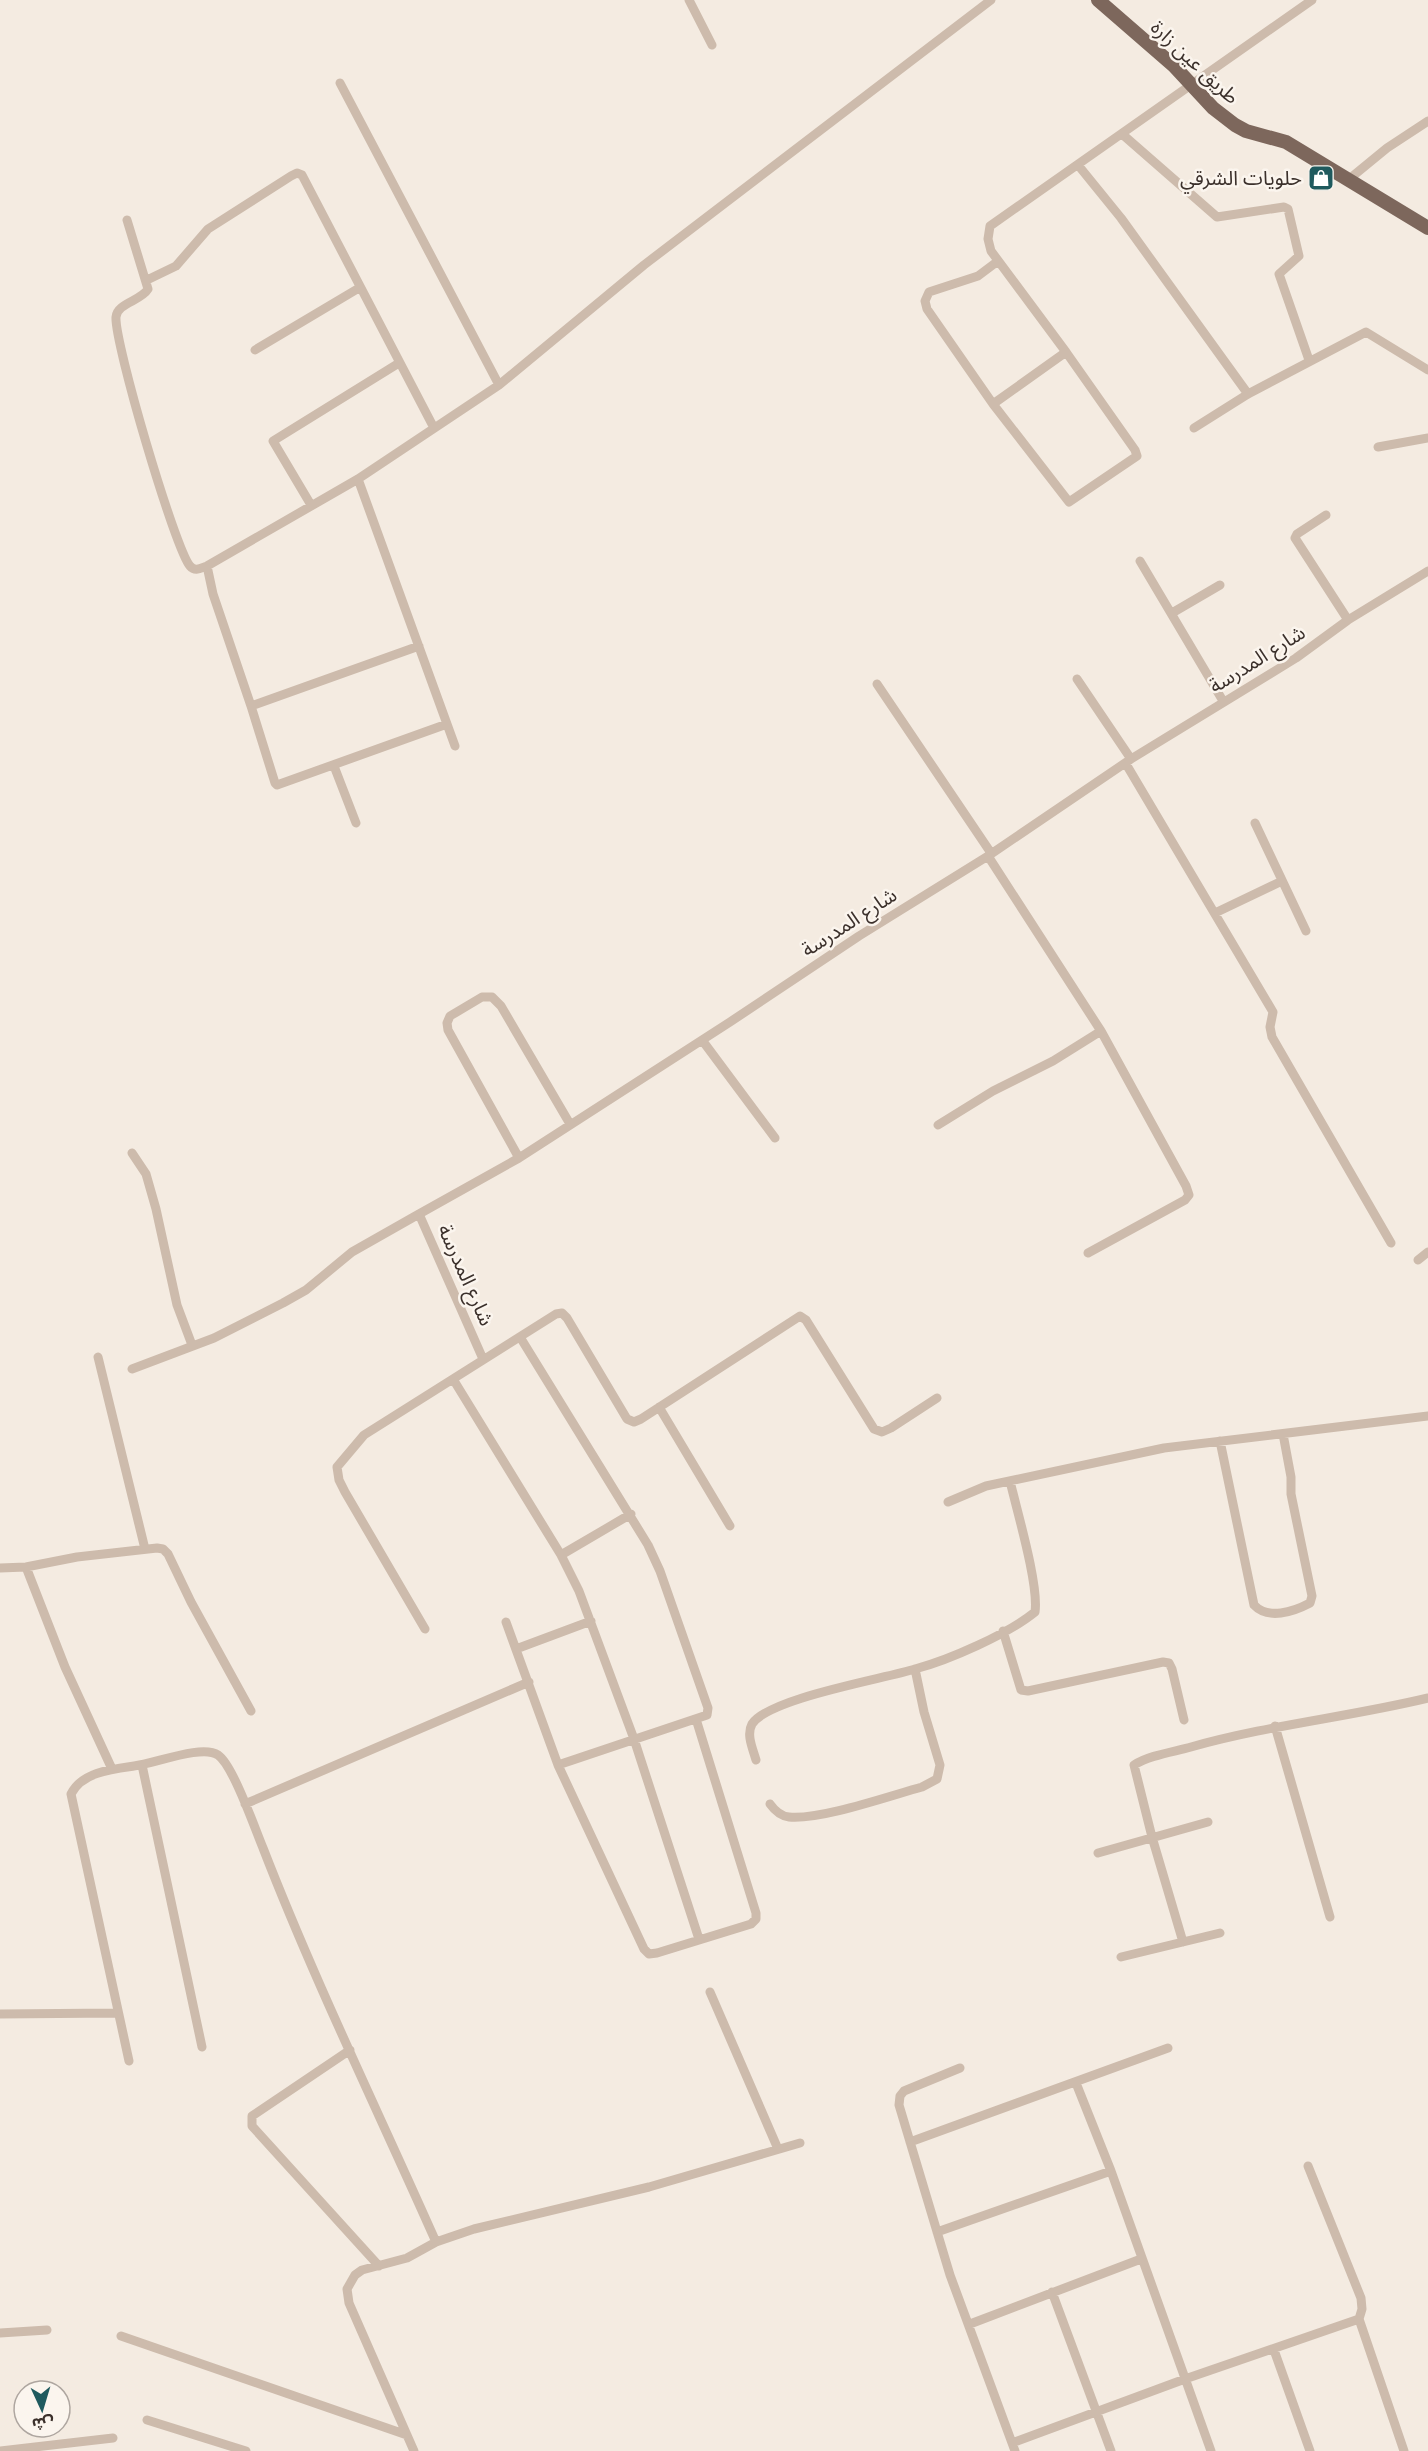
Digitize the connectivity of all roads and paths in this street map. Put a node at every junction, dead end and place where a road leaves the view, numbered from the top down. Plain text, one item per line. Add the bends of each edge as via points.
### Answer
1 (689, 0) edge
2 (991, 0) edge
3 (1098, 0) edge
4 (1312, 0) edge
5 (712, 45) dead end
6 (340, 83) dead end
7 (1193, 86) junction
8 (1428, 121) edge
9 (1122, 134) junction
10 (1078, 165) junction
11 (1348, 180) junction
12 (127, 220) dead end
13 (1428, 228) edge
14 (998, 261) junction
15 (147, 280) junction
16 (359, 288) junction
17 (255, 350) dead end
18 (1066, 352) junction
19 (1309, 360) junction
20 (399, 363) junction
21 (1428, 370) edge
22 (499, 385) junction
23 (1248, 394) junction
24 (993, 404) junction
25 (434, 428) junction
26 (1194, 428) dead end
27 (1428, 438) edge
28 (1378, 447) dead end
29 (358, 479) junction
30 (311, 505) junction
31 (1326, 515) dead end
32 (1140, 561) dead end
33 (207, 566) junction
34 (1428, 571) edge
35 (1220, 585) dead end
36 (1172, 613) junction
37 (1348, 620) junction
38 (419, 646) junction
39 (1077, 679) dead end
40 (877, 684) dead end
41 (1223, 701) junction
42 (251, 706) junction
43 (447, 724) junction
44 (456, 746) dead end
45 (1129, 761) junction
46 (334, 766) junction
47 (356, 823) dead end
48 (1255, 823) dead end
49 (989, 855) junction
50 (1282, 881) junction
51 (1215, 913) junction
52 (1306, 931) dead end
53 (1101, 1031) junction
54 (702, 1040) junction
55 (570, 1124) junction
56 (938, 1125) dead end
57 (775, 1138) dead end
58 (132, 1153) dead end
59 (519, 1158) junction
60 (419, 1214) junction
61 (1391, 1243) dead end
62 (1428, 1252) edge
63 (1088, 1253) dead end
64 (1418, 1260) dead end
65 (520, 1337) junction
66 (192, 1345) junction
67 (98, 1357) dead end
68 (483, 1359) junction
69 (132, 1369) dead end
70 (453, 1379) junction
71 (937, 1398) dead end
72 (659, 1407) junction
73 (1428, 1416) edge
74 (1283, 1434) junction
75 (1220, 1441) junction
76 (1010, 1481) junction
77 (948, 1502) dead end
78 (631, 1514) junction
79 (730, 1526) dead end
80 (145, 1549) junction
81 (561, 1554) junction
82 (26, 1567) junction
83 (0, 1568) edge
84 (591, 1621) junction
85 (506, 1622) dead end
86 (426, 1629) dead end
87 (1003, 1631) junction
88 (516, 1649) junction
89 (915, 1669) junction
90 (529, 1682) junction
91 (1428, 1698) edge
92 (251, 1711) dead end
93 (696, 1719) junction
94 (1184, 1720) dead end
95 (1275, 1726) junction
96 (634, 1738) junction
97 (756, 1760) dead end
98 (142, 1765) junction
99 (558, 1765) junction
100 (112, 1769) junction
101 (245, 1804) junction
102 (770, 1804) dead end
103 (1208, 1822) dead end
104 (1152, 1837) junction
105 (1098, 1853) dead end
106 (1330, 1917) dead end
107 (1220, 1933) dead end
108 (699, 1939) junction
109 (1183, 1942) junction
110 (1121, 1957) dead end
111 (710, 1992) dead end
112 (117, 2013) junction
113 (0, 2014) edge
114 (202, 2048) dead end
115 (1168, 2048) dead end
116 (350, 2050) junction
117 (129, 2061) dead end
118 (960, 2068) dead end
119 (1076, 2083) junction
120 (910, 2142) junction
121 (800, 2143) dead end
122 (778, 2149) junction
123 (1308, 2166) dead end
124 (1111, 2171) junction
125 (937, 2232) junction
126 (436, 2242) junction
127 (1141, 2259) junction
128 (379, 2266) junction
129 (1052, 2292) junction
130 (1359, 2319) junction
131 (970, 2324) junction
132 (47, 2330) dead end
133 (0, 2332) edge
134 (121, 2336) dead end
135 (1274, 2350) junction
136 (1185, 2379) junction
137 (1097, 2412) junction
138 (147, 2420) dead end
139 (407, 2435) junction
140 (113, 2438) dead end
141 (1014, 2447) edge
142 (0, 2451) edge
143 (246, 2451) edge
144 (414, 2451) edge
145 (1111, 2451) edge
146 (1211, 2451) edge
147 (1311, 2451) edge
148 (1404, 2451) edge

1 - 5 street
2 - 22 street via 644,265
3 - 7 main road, طريق عين زارة
4 - 7 street
6 - 22 street
7 - 9 street
7 - 11 main road, طريق عين زارة via 1240,129 1286,142
8 - 11 street
9 - 10 street
9 - 19 street via 1216,217 1288,209 1299,256 1279,274
10 - 14 street via 990,226 988,238
10 - 23 street
11 - 13 main road, طريق عين زارة
12 - 15 street
14 - 18 street
14 - 24 street via 978,276 929,292 926,301 927,309
15 - 16 street via 176,266 208,229 297,173
15 - 33 street via 144,296 119,309 115,316 121,352 181,551 191,568
16 - 17 street
16 - 20 street
18 - 24 street
18 - 24 street via 1137,456 1069,502
19 - 21 street via 1366,332
19 - 23 street
20 - 25 street
20 - 30 street via 273,441
22 - 25 street
23 - 26 street
25 - 29 street
27 - 28 street
29 - 30 street
29 - 38 street
30 - 33 street
31 - 37 street via 1295,538
32 - 36 street
33 - 42 street
34 - 37 street, شارع المدرسة
35 - 36 street
36 - 41 street
37 - 41 street, شارع المدرسة via 1296,658
38 - 42 street
38 - 43 street
39 - 45 street
40 - 49 street
41 - 45 street, شارع المدرسة
42 - 46 street via 275,783
43 - 44 street
43 - 46 street
45 - 49 street, شارع المدرسة
45 - 51 street
46 - 47 street
48 - 50 street
49 - 53 street
49 - 54 street, شارع المدرسة
50 - 51 street
50 - 52 street
51 - 61 street via 1273,1012 1272,1037
53 - 56 street
53 - 63 street via 1189,1195
54 - 55 street, شارع المدرسة
54 - 57 street
55 - 59 street, شارع المدرسة
55 - 59 street via 492,997 482,997 450,1016 448,1030
58 - 66 street via 146,1174 177,1305
59 - 60 street, شارع المدرسة
60 - 66 street via 352,1252 284,1303
60 - 68 street, شارع المدرسة
62 - 64 street
65 - 68 street
65 - 72 street via 562,1313 627,1419 634,1422
65 - 78 street
66 - 69 street
67 - 80 street
68 - 70 street
70 - 81 street
70 - 86 street via 364,1435 337,1467 345,1492
71 - 72 street via 891,1428 882,1432 874,1428 800,1316
72 - 79 street
73 - 74 street
74 - 75 street
74 - 75 street via 1312,1596 1310,1603 1282,1613 1268,1614 1254,1605
75 - 76 street via 1164,1448
76 - 77 street
76 - 87 street via 1036,1605 1028,1618
78 - 81 street
78 - 93 street via 660,1571 706,1701 707,1715
80 - 82 street
80 - 92 street via 163,1549 168,1554
81 - 84 street
82 - 83 street
82 - 100 street via 65,1667
84 - 88 street
84 - 96 street
85 - 88 street
87 - 89 street
87 - 94 street via 1021,1690 1169,1663
88 - 90 street
89 - 97 street via 770,1710 753,1724 749,1734
89 - 102 street via 940,1765 937,1779 922,1787 816,1815 787,1817
90 - 99 street
90 - 101 street
91 - 95 street
93 - 96 street
93 - 108 street via 756,1913 751,1923
95 - 104 street via 1134,1765
95 - 106 street
96 - 99 street
96 - 108 street
98 - 100 street
98 - 101 street via 194,1753 215,1753 222,1758
98 - 114 street
99 - 108 street via 649,1954
100 - 112 street via 83,1779 71,1794
101 - 116 street
103 - 104 street
104 - 105 street
104 - 109 street
107 - 109 street
109 - 110 street
111 - 122 street
112 - 113 street
112 - 117 street
115 - 119 street
116 - 126 street
116 - 128 street via 252,2116 251,2121
118 - 120 street via 900,2096
119 - 120 street
119 - 124 street
120 - 125 street
121 - 122 street
122 - 126 street
123 - 130 street via 1361,2298
124 - 125 street
124 - 127 street
125 - 131 street
126 - 128 street via 407,2258
127 - 129 street
127 - 136 street
128 - 139 street via 355,2275 347,2289 349,2303
129 - 131 street
129 - 137 street
130 - 135 street
130 - 148 street
131 - 141 street
132 - 133 street
134 - 139 street
135 - 136 street
135 - 147 street
136 - 137 street
136 - 146 street
137 - 141 street
137 - 145 street
138 - 143 street
139 - 144 street
140 - 142 street

